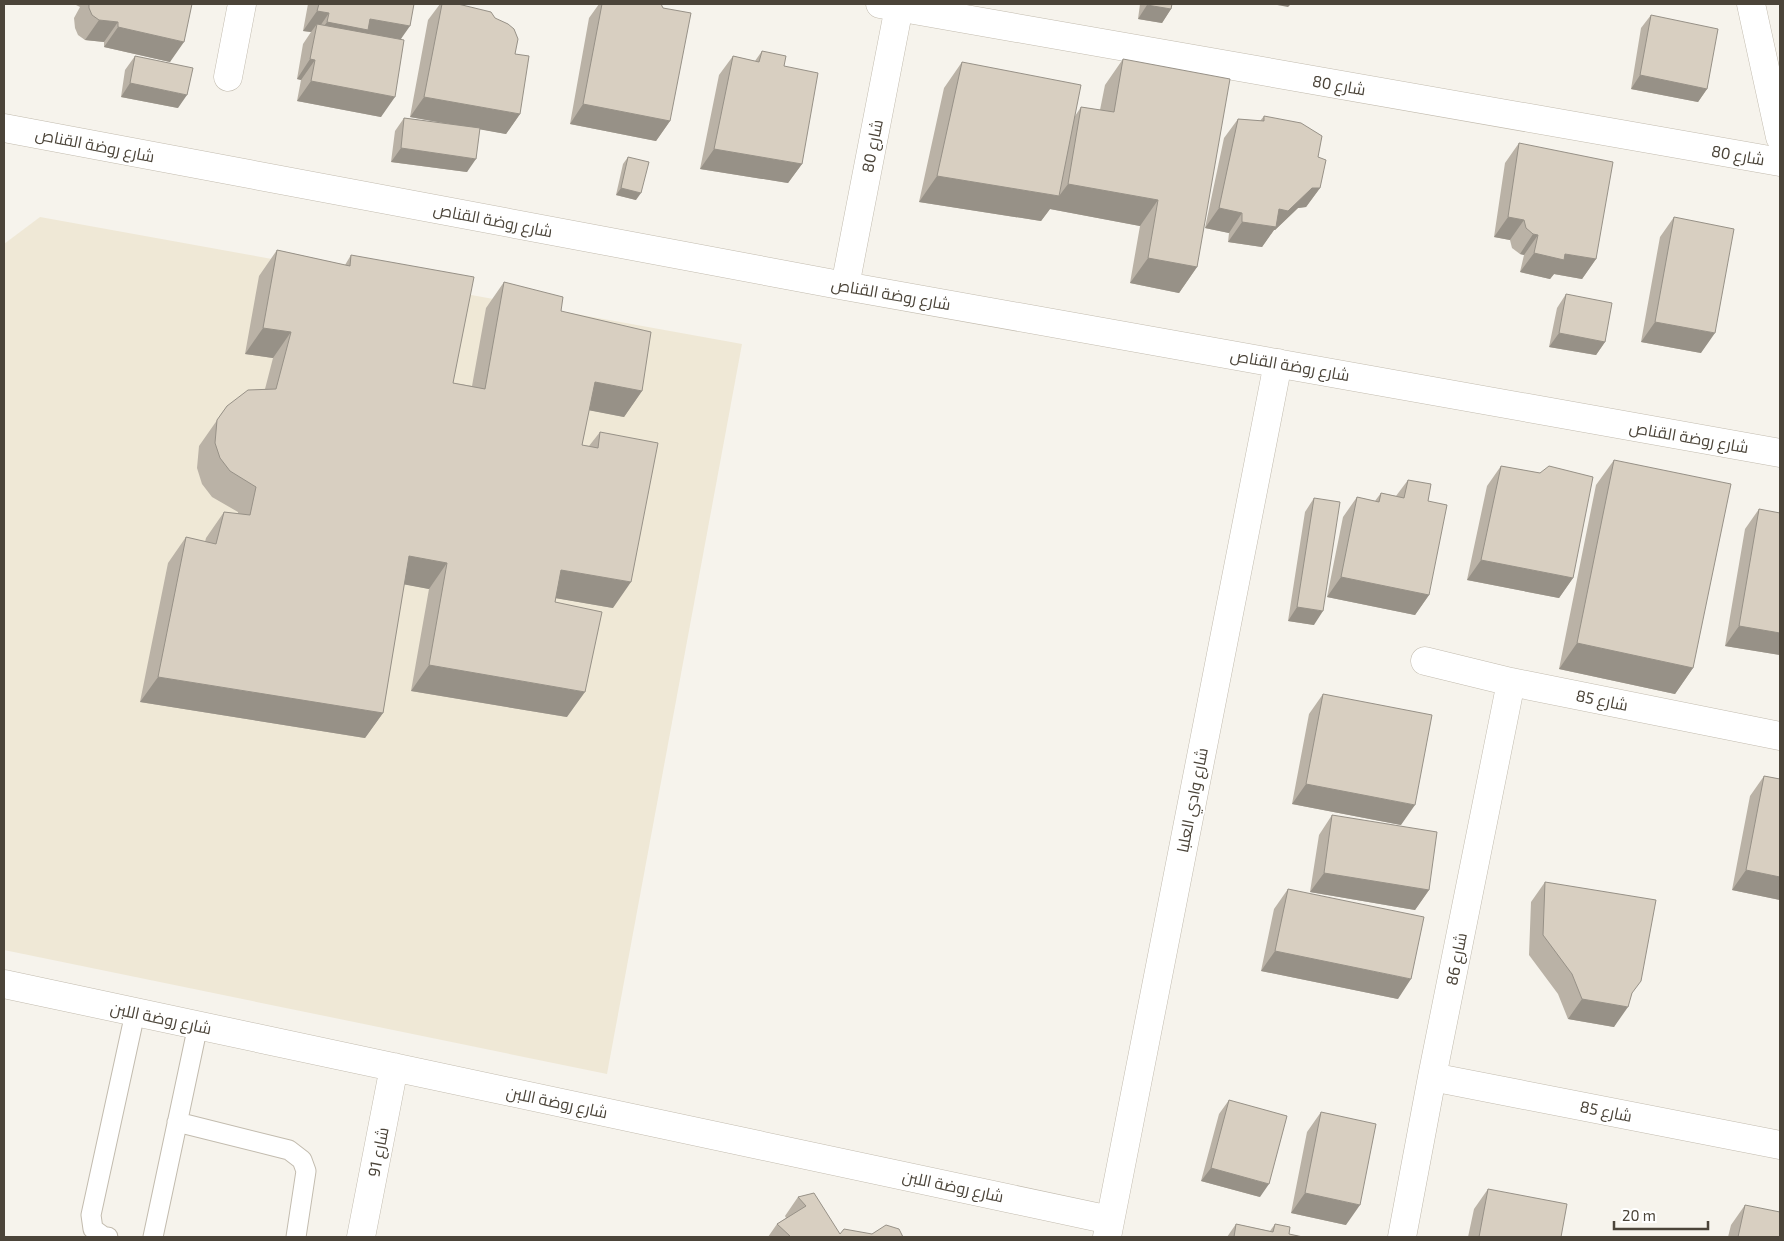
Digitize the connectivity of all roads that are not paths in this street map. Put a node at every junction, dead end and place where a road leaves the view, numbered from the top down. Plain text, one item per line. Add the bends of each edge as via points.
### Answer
1 (242, 4) edge
2 (1751, 4) edge
3 (889, 6) edge
4 (228, 77) dead end
5 (4, 128) edge
6 (1780, 137) edge
7 (1780, 162) edge
8 (845, 286) junction
9 (1278, 363) junction
10 (1780, 453) edge
11 (1425, 661) dead end
12 (1511, 682) junction
13 (1780, 736) edge
14 (4, 984) edge
15 (135, 1013) junction
16 (198, 1025) junction
17 (394, 1067) junction
18 (1432, 1077) junction
19 (178, 1122) junction
20 (1780, 1145) edge
21 (1109, 1228) edge
22 (108, 1237) edge
23 (153, 1237) edge
24 (296, 1237) edge
25 (361, 1237) edge
26 (1402, 1237) edge

1 - 4 street
2 - 6 street, شارع 80
3 - 7 street, شارع 80
3 - 8 street, شارع 80
5 - 8 street, شارع روضة القناص
8 - 9 street, شارع روضة القناص
9 - 10 street, شارع روضة القناص
9 - 21 street, شارع وادي العلبا
11 - 12 street, شارع 85
12 - 13 street, شارع 85
12 - 18 street, شارع 86
14 - 15 street, شارع روضة اللبن
15 - 16 street, شارع روضة اللبن
15 - 22 lane via 91,1215 93,1229
16 - 17 street, شارع روضة اللبن
16 - 19 lane
17 - 21 street, شارع روضة اللبن
17 - 25 street, شارع 91
18 - 20 street, شارع 85
18 - 26 street, شارع 86
19 - 23 lane
19 - 24 lane via 289,1150 302,1160 306,1171

